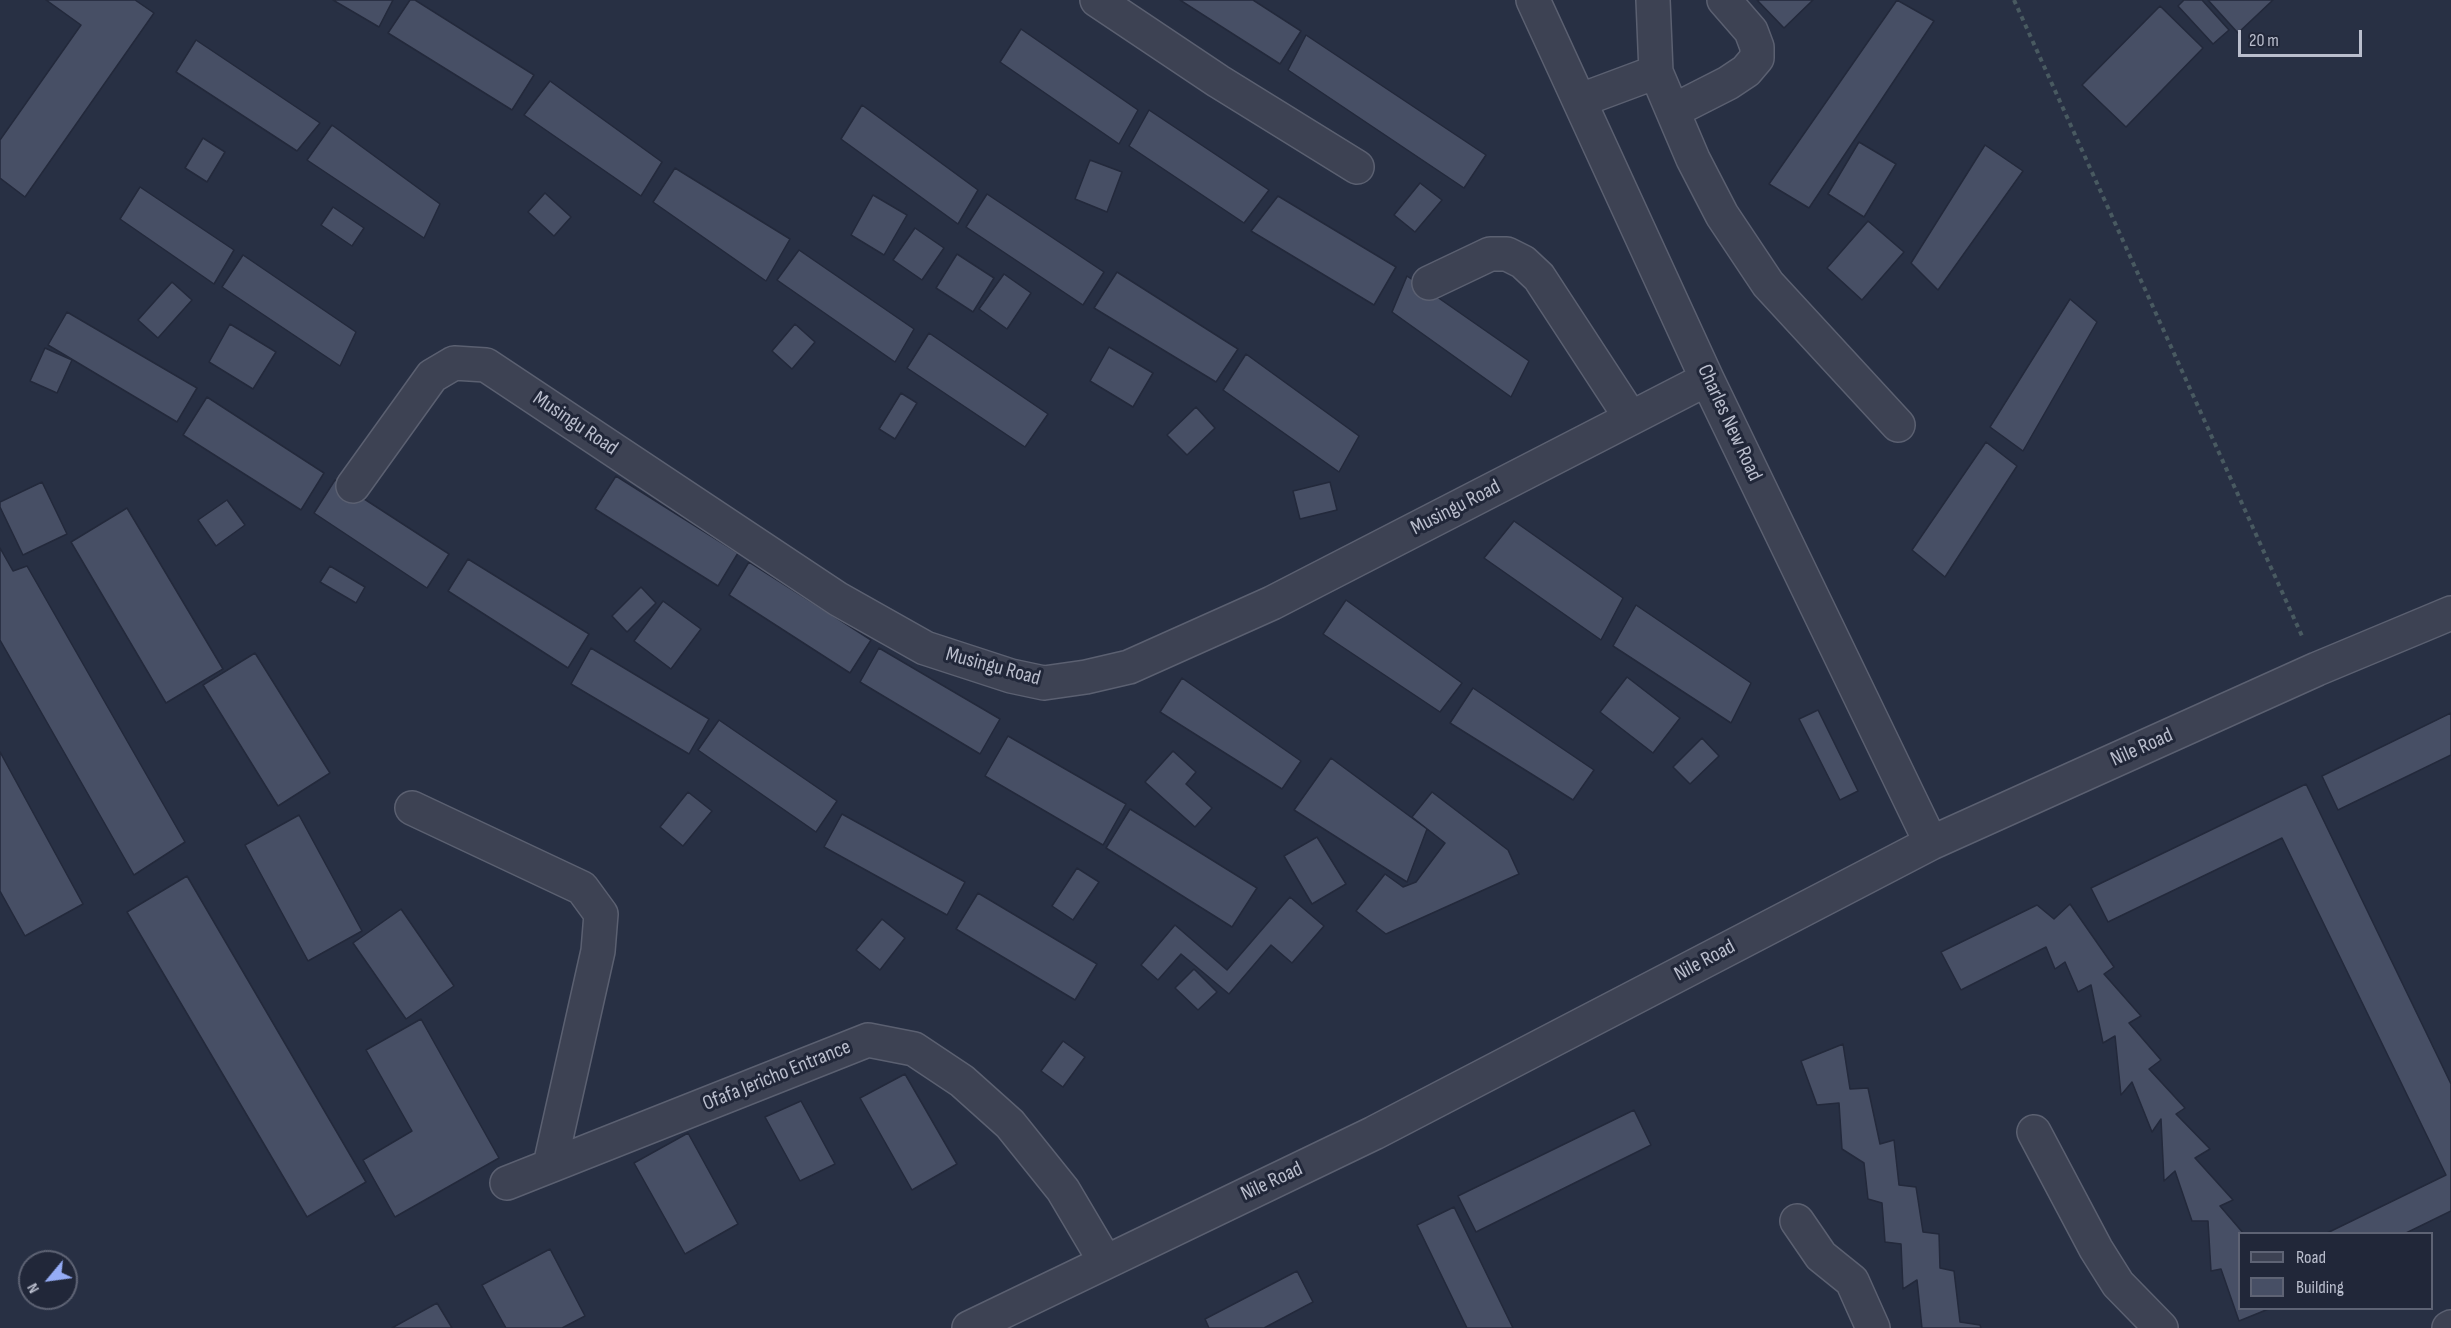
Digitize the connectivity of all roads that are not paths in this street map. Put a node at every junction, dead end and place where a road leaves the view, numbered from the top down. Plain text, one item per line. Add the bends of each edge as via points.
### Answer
1 (1097, 0) edge
2 (1533, 0) edge
3 (1653, 0) edge
4 (1724, 0) edge
5 (1656, 72) junction
6 (1581, 100) junction
7 (1672, 111) junction
8 (1358, 167) dead end
9 (1429, 284) dead end
10 (1707, 378) junction
11 (1631, 418) junction
12 (1898, 425) dead end
13 (353, 486) dead end
14 (2451, 613) edge
15 (412, 808) dead end
16 (1931, 843) junction
17 (2034, 1132) dead end
18 (550, 1165) junction
19 (507, 1183) dead end
20 (1797, 1221) dead end
21 (1105, 1261) junction
22 (969, 1328) edge
23 (1873, 1328) edge
24 (2161, 1328) edge

1 - 8 street via 1218,81
2 - 6 street, Charles New Road
3 - 5 street
4 - 7 street via 1751,31 1757,58 1728,83
5 - 6 street
5 - 7 street
6 - 10 street, Charles New Road
7 - 12 street via 1722,215 1768,284
9 - 11 street via 1490,254 1507,254 1523,262 1539,277
10 - 11 street, Musingu Road
10 - 16 street, Charles New Road
11 - 13 street, Musingu Road via 1272,603 1129,667 1044,683 925,648 838,599 486,365 454,363 432,376
14 - 16 street, Nile Road
15 - 18 street via 582,888 601,914 598,951
16 - 21 street, Nile Road via 1374,1133
17 - 24 street via 2096,1249 2113,1275
18 - 19 street, Ofafa Jericho Entrance
18 - 21 street, Ofafa Jericho Entrance via 868,1040 914,1049 962,1081 1010,1124 1063,1190
20 - 23 street via 1821,1256 1852,1281
21 - 22 street, Nile Road

